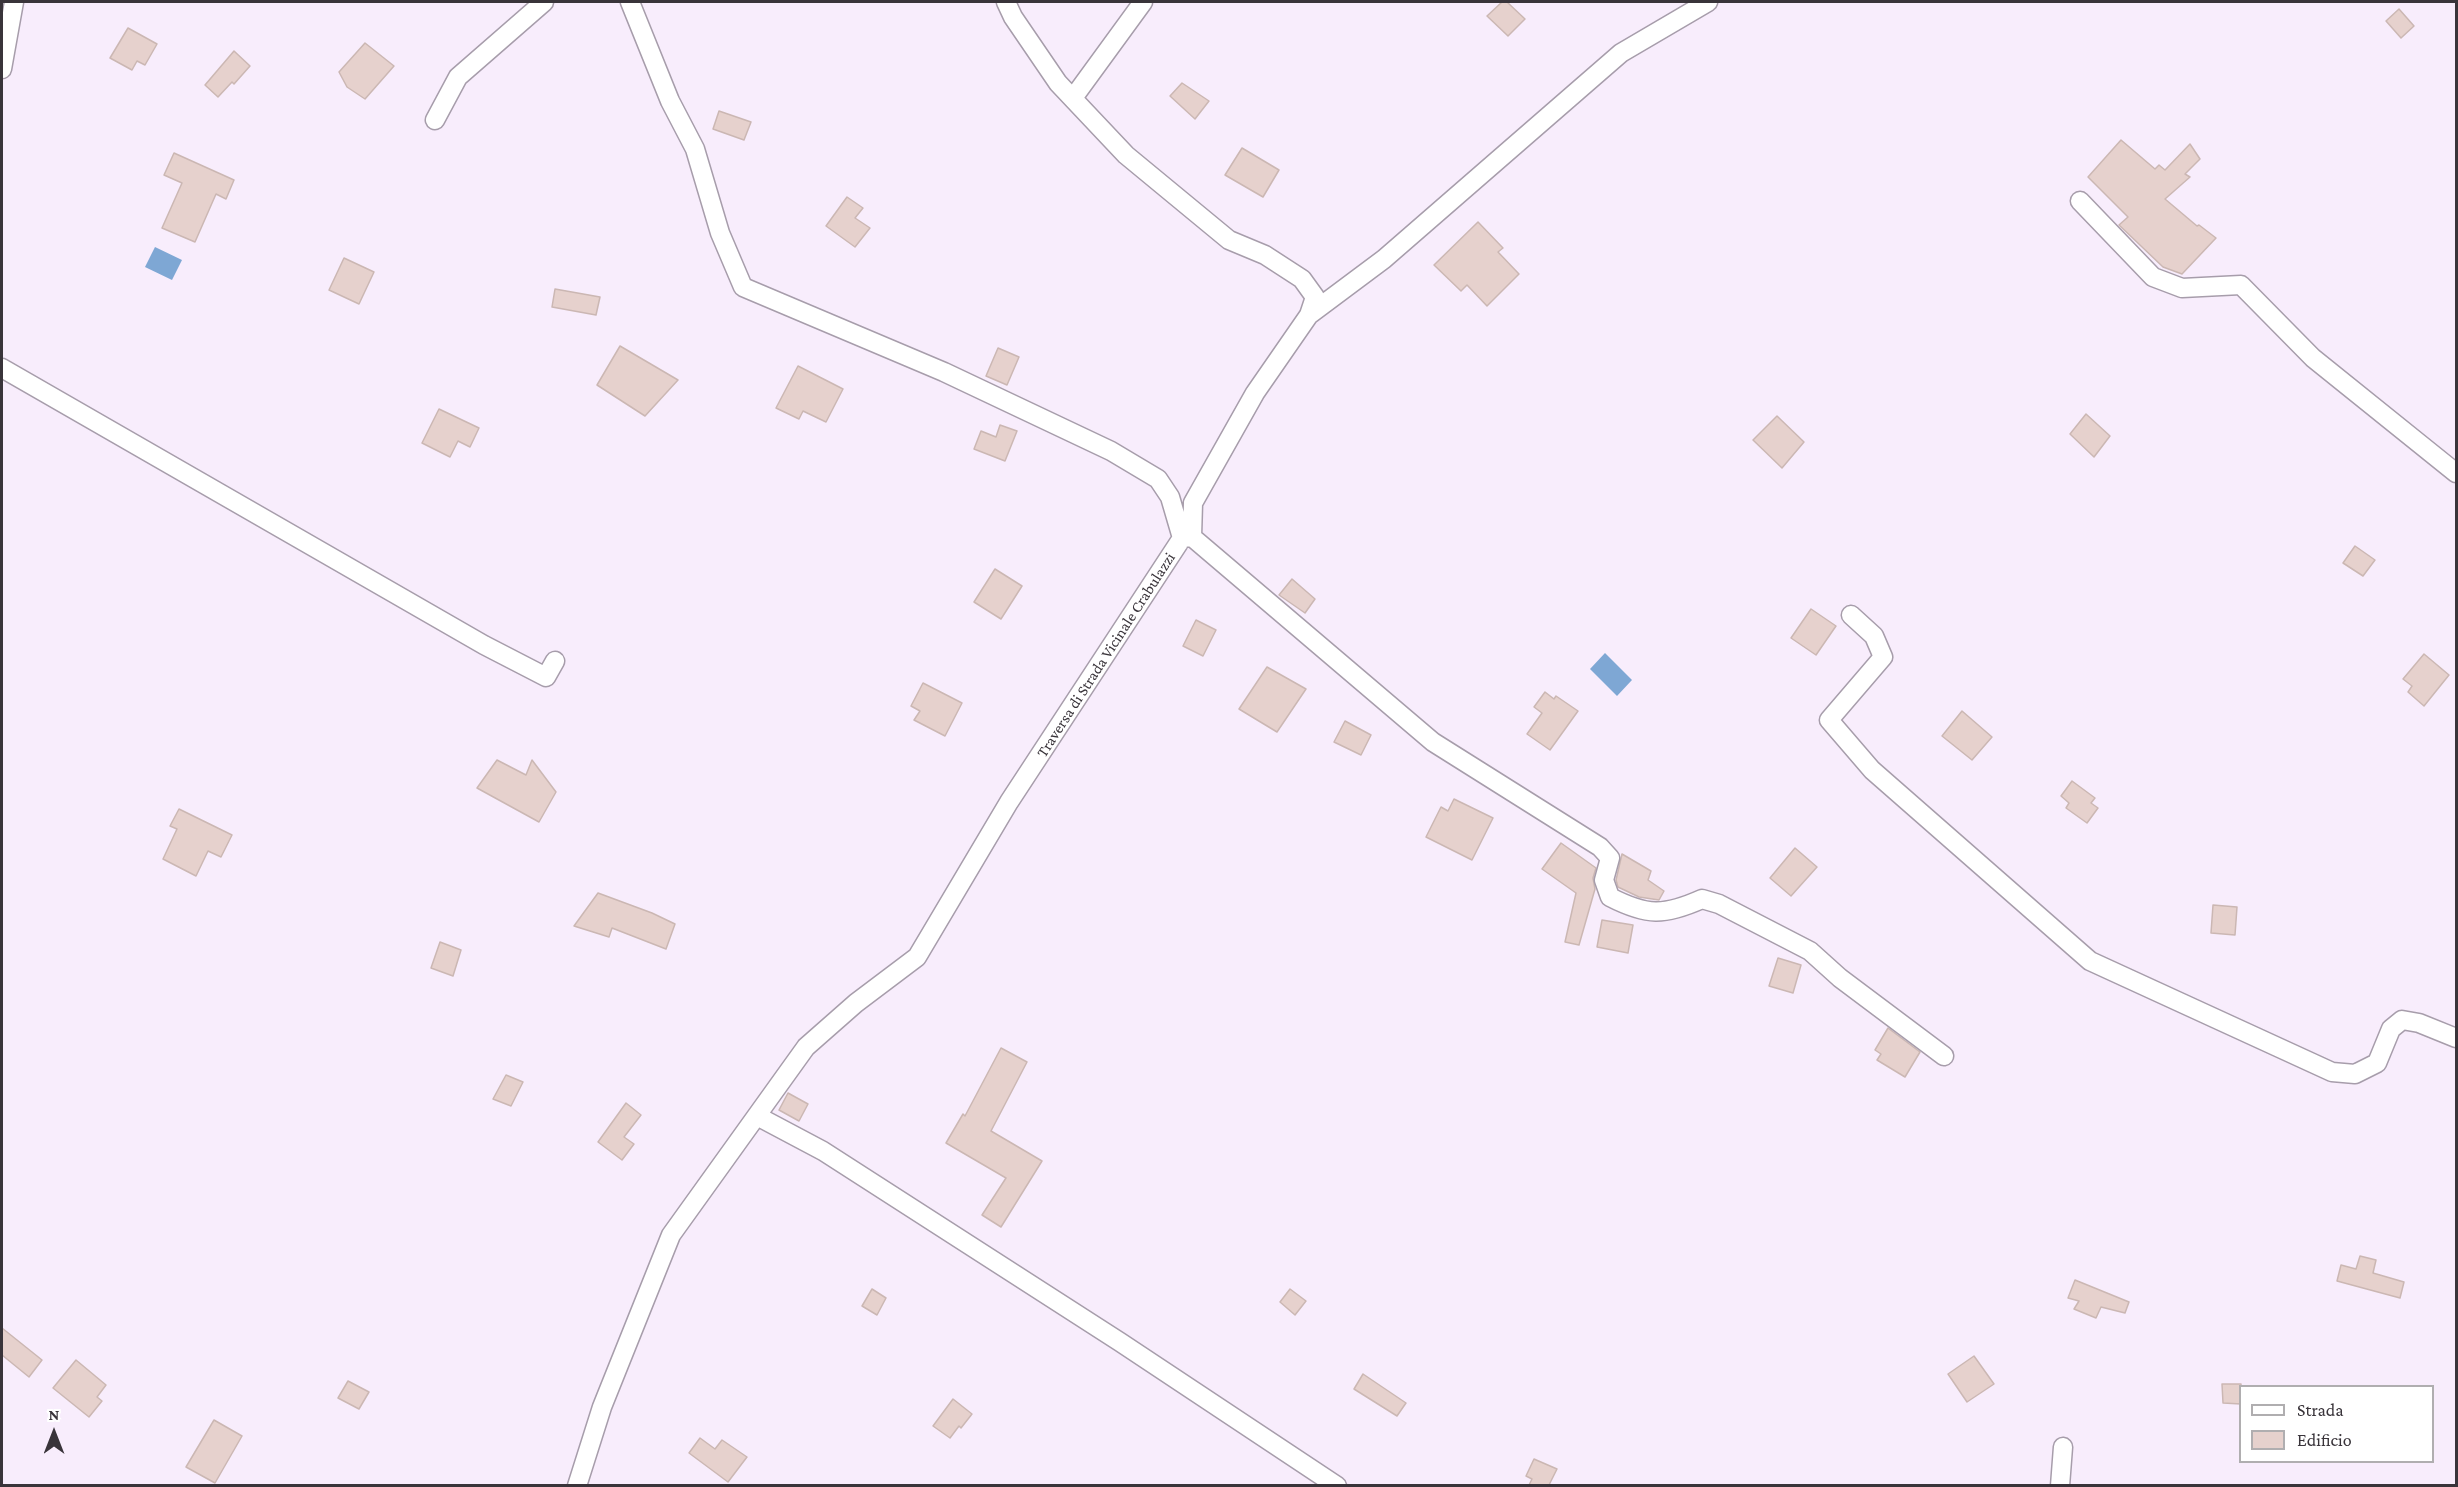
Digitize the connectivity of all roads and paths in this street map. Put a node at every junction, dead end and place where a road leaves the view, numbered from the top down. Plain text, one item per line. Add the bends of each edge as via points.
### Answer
1 (544, 2) edge
2 (630, 2) edge
3 (1006, 2) edge
4 (1143, 2) edge
5 (1708, 2) edge
6 (9, 8) edge
7 (2, 69) edge
8 (1073, 98) junction
9 (435, 120) dead end
10 (2080, 201) dead end
11 (1309, 315) junction
12 (2, 368) edge
13 (2457, 473) edge
14 (1187, 538) junction
15 (1851, 615) dead end
16 (555, 661) dead end
17 (2457, 1038) edge
18 (1944, 1056) dead end
19 (757, 1116) junction
20 (2063, 1447) dead end
21 (577, 1485) edge
22 (1337, 1485) edge
23 (2060, 1485) edge

1 - 9 street via 458,77
2 - 14 street via 694,149 720,233 743,287 944,372 1111,451 1158,479
3 - 8 street via 1058,83
4 - 8 street
5 - 11 street via 1621,53 1384,259
6 - 7 street
8 - 11 street via 1126,155 1229,240 1266,255 1302,279 1315,297
10 - 13 street via 2153,277 2182,288 2241,285 2313,358
11 - 14 street via 1255,393 1193,503
12 - 16 street via 484,645 546,677
14 - 18 street via 1433,742 1600,847 1610,858 1604,880 1610,897 1645,912 1678,910 1702,899 1719,904 1810,951
14 - 19 street, Traversa di Strada Vicinale Crabulazzi via 1009,802 917,957 806,1047
15 - 17 street via 1874,636 1883,657 1829,720 1872,770 2090,962 2332,1072 2355,1074 2377,1063 2391,1029 2402,1020
19 - 21 street, Traversa di Strada Vicinale Crabulazzi via 671,1235 602,1407
19 - 22 street via 823,1151
20 - 23 street

